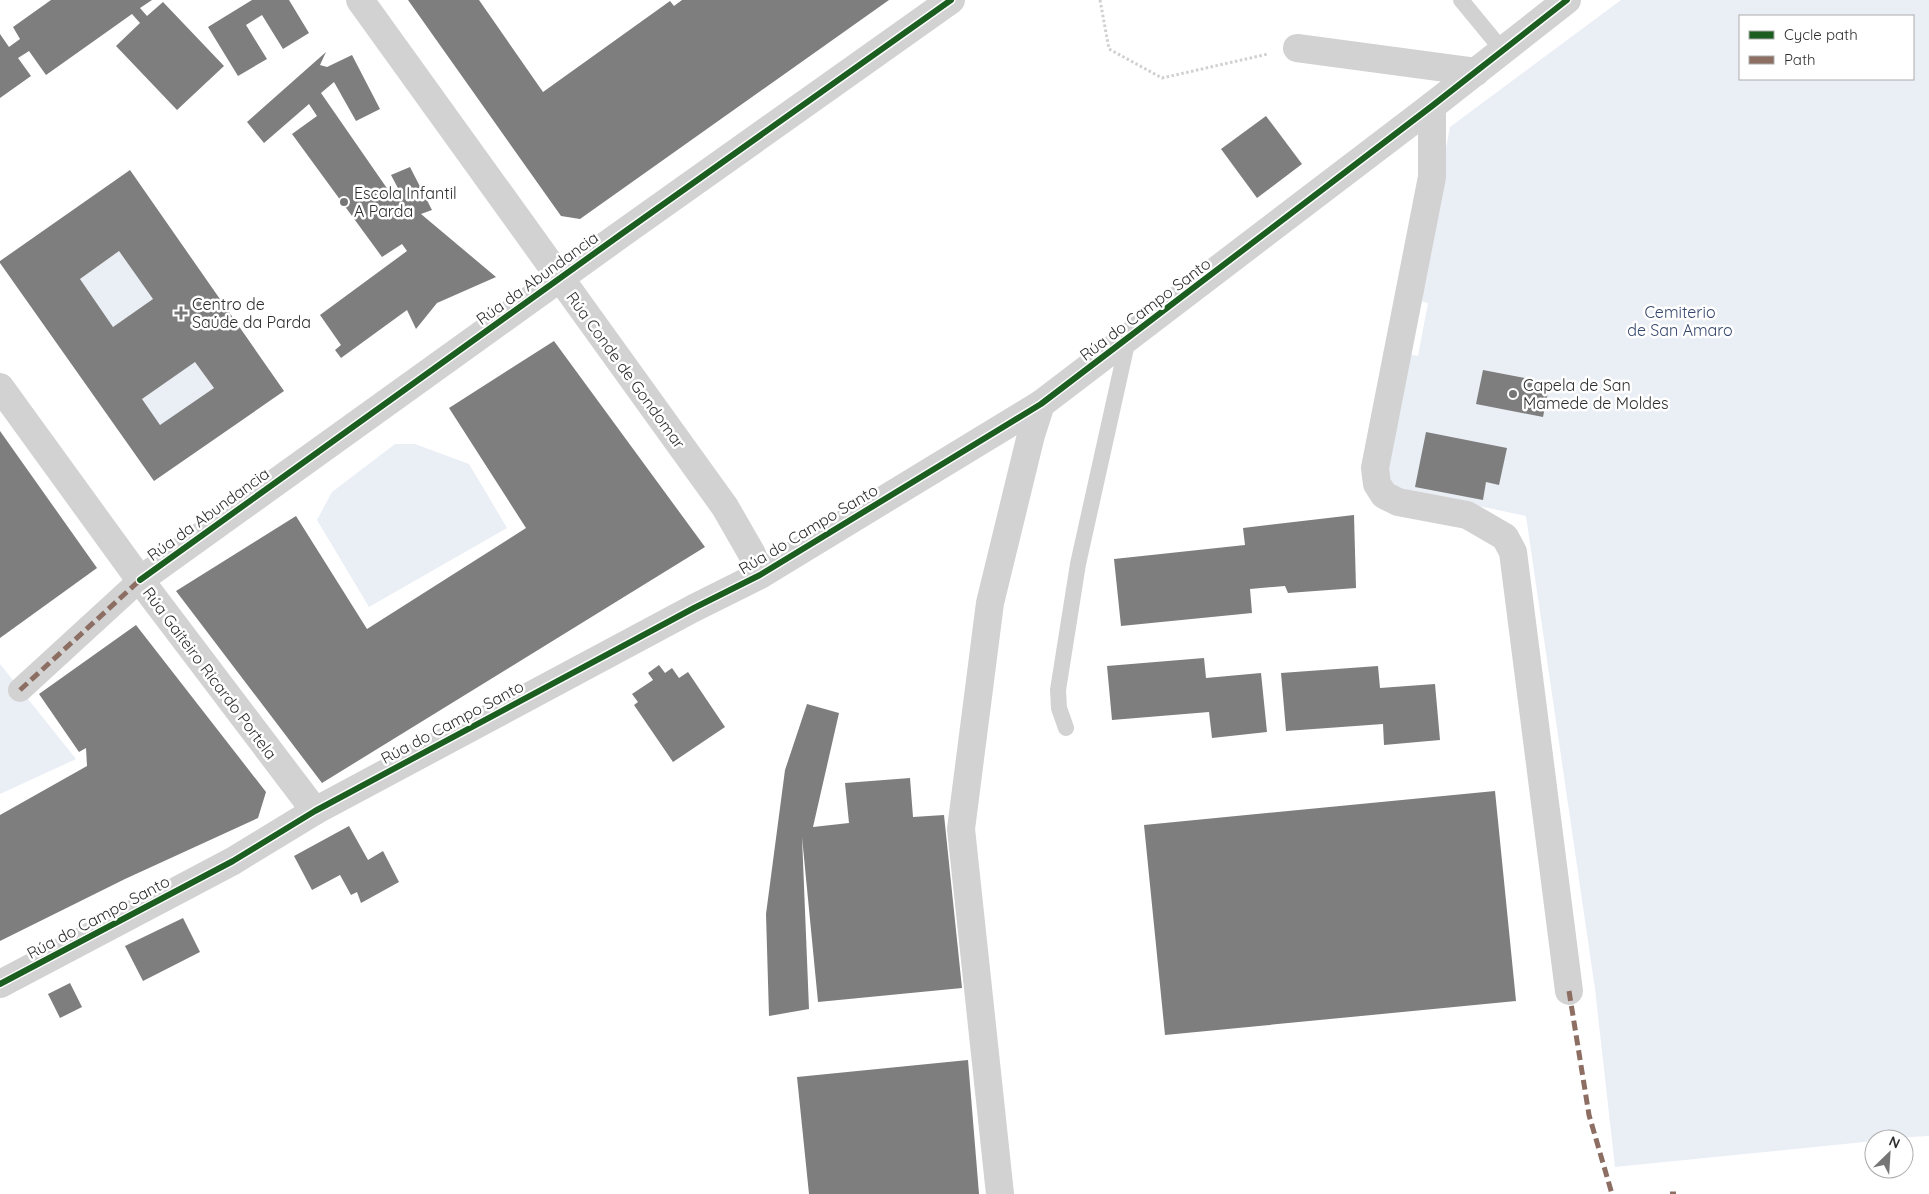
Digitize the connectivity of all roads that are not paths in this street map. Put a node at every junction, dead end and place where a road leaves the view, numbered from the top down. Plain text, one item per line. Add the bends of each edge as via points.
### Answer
1 (360, 0) edge
2 (951, 0) edge
3 (1461, 0) edge
4 (1567, 0) edge
5 (1297, 48) road end
6 (1503, 51) junction
7 (1476, 72) junction
8 (1432, 106) junction
9 (560, 279) junction
10 (1128, 339) junction
11 (0, 387) edge
12 (1041, 404) junction
13 (760, 575) junction
14 (140, 580) junction
15 (20, 690) dead end
16 (1066, 728) dead end
17 (315, 811) junction
18 (0, 984) edge
19 (1569, 991) dead end
20 (1000, 1194) edge

1 - 9 street, Rúa Conde de Gondomar
2 - 9 street, Rúa da Abundancia
3 - 6 lane
4 - 6 street, Rúa do Campo Santo
5 - 7 street
6 - 7 street, Rúa do Campo Santo
7 - 8 street, Rúa do Campo Santo
8 - 10 street, Rúa do Campo Santo
8 - 19 street via 1432,177 1375,468 1377,484 1384,495 1398,502 1467,515 1505,538 1513,552
9 - 13 street, Rúa Conde de Gondomar via 725,507
9 - 14 street, Rúa da Abundancia
10 - 12 street, Rúa do Campo Santo
10 - 16 lane via 1078,564 1059,680 1059,708
11 - 14 street, Rúa Gaiteiro Ricardo Portela
12 - 13 street, Rúa do Campo Santo
12 - 20 street via 990,603 960,829
13 - 17 street, Rúa do Campo Santo
14 - 15 street
14 - 17 street, Rúa Gaiteiro Ricardo Portela
17 - 18 street, Rúa do Campo Santo via 233,861

